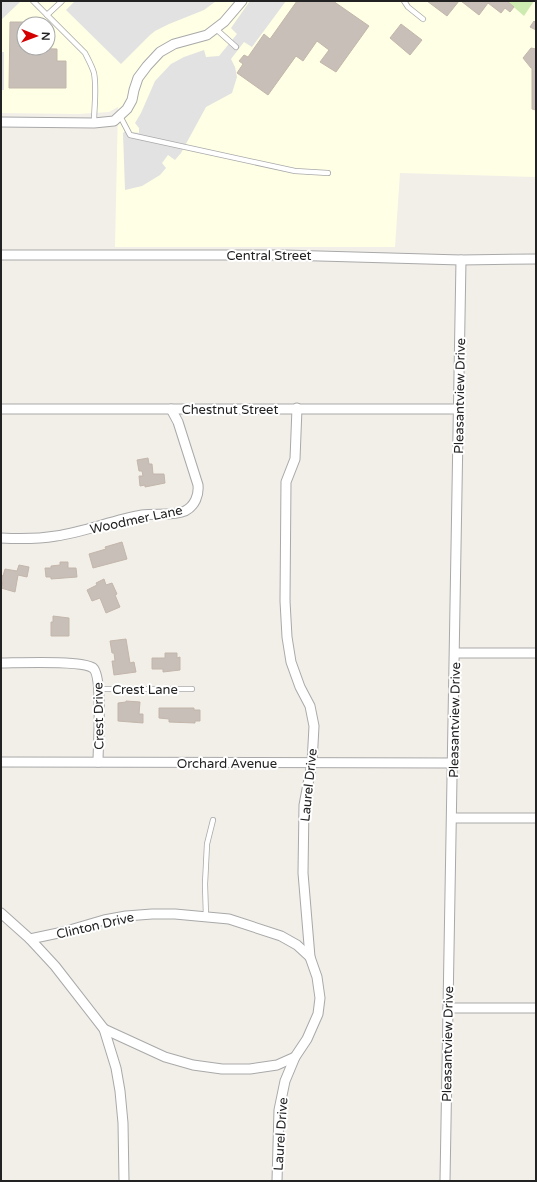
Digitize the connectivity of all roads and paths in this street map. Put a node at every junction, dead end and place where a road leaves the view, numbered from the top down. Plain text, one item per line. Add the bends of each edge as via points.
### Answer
1 (33, 1) edge
2 (62, 1) edge
3 (242, 1) edge
4 (404, 1) edge
5 (47, 15) junction
6 (423, 19) dead end
7 (216, 29) junction
8 (236, 47) dead end
9 (120, 116) junction
10 (1, 122) edge
11 (94, 123) junction
12 (328, 173) dead end
13 (1, 255) edge
14 (536, 259) edge
15 (461, 260) junction
16 (297, 408) junction
17 (1, 409) edge
18 (171, 409) junction
19 (459, 409) junction
20 (1, 538) edge
21 (455, 653) junction
22 (536, 653) edge
23 (1, 663) edge
24 (99, 689) junction
25 (192, 689) dead end
26 (1, 762) edge
27 (98, 762) junction
28 (312, 763) junction
29 (453, 764) junction
30 (452, 818) junction
31 (536, 818) edge
32 (213, 820) dead end
33 (1, 913) edge
34 (206, 917) junction
35 (30, 939) junction
36 (310, 957) junction
37 (448, 1008) junction
38 (536, 1008) edge
39 (104, 1029) junction
40 (295, 1057) junction
41 (124, 1181) edge
42 (277, 1181) edge
43 (445, 1181) edge

1 - 5 lane
2 - 5 lane
3 - 7 street
4 - 6 lane
5 - 11 lane via 85,53 90,63 95,86
7 - 8 lane
7 - 9 street via 207,35 174,44 160,52 138,78 128,109
9 - 11 street via 114,121
9 - 12 lane via 130,135 295,171
10 - 11 street
13 - 15 street, Central Street via 284,255
14 - 15 street, Central Street
15 - 19 street, Pleasantview Drive
16 - 18 street, Chestnut Street
16 - 19 street, Chestnut Street
16 - 28 street, Laurel Drive via 295,459 286,482 285,601 291,662 310,706 314,726
17 - 18 street, Chestnut Street
18 - 20 street, Woodmer Lane via 178,422 198,485 196,499 185,511 142,515 56,536
19 - 21 street, Pleasantview Drive
21 - 22 street
21 - 29 street, Pleasantview Drive
23 - 24 street, Crest Drive via 86,665 96,672
24 - 25 lane, Crest Lane
24 - 27 street, Crest Drive
26 - 27 street, Orchard Avenue
27 - 28 street, Orchard Avenue
28 - 29 street, Orchard Avenue
28 - 36 street, Laurel Drive via 304,805 303,873
29 - 30 street, Pleasantview Drive
30 - 31 street
30 - 37 street, Pleasantview Drive
32 - 34 lane via 207,844
33 - 35 street
34 - 35 street, Clinton Drive via 175,914 126,916
34 - 36 street, Clinton Drive via 229,920 281,936 297,945
35 - 39 street via 55,966
36 - 40 street, Laurel Drive via 317,977 319,1009 308,1039
37 - 38 street
37 - 43 street, Pleasantview Drive
39 - 40 street via 165,1057 193,1065 250,1069 277,1065
39 - 41 street via 120,1091
40 - 42 street, Laurel Drive via 285,1081 279,1110

